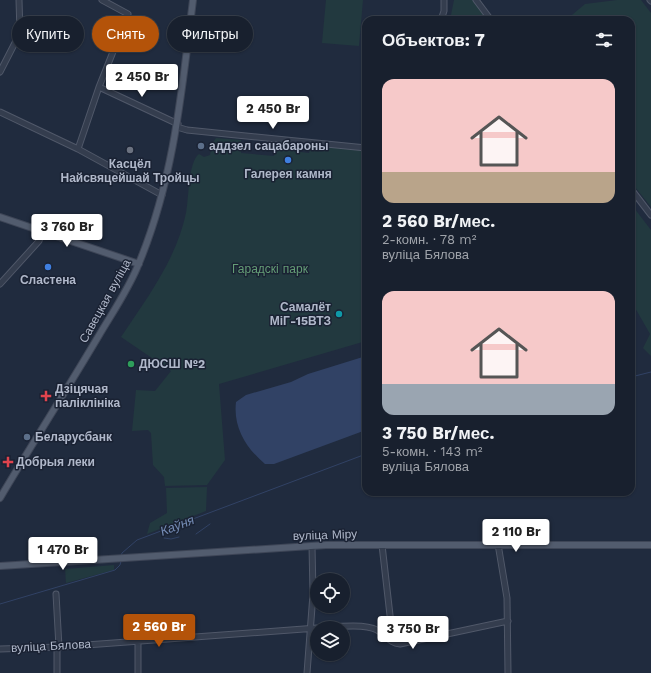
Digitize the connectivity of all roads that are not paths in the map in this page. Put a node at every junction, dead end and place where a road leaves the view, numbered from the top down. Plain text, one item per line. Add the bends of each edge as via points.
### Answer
1 (19, 0) edge
2 (102, 0) edge
3 (193, 0) edge
4 (444, 0) edge
5 (476, 0) edge
6 (442, 16) edge
7 (488, 16) edge
8 (0, 72) edge
9 (99, 87) junction
10 (0, 112) edge
11 (178, 126) junction
12 (362, 148) edge
13 (78, 149) junction
14 (635, 194) edge
15 (162, 195) junction
16 (651, 215) edge
17 (0, 217) edge
18 (42, 231) junction
19 (139, 264) junction
20 (0, 284) edge
21 (0, 498) edge
22 (498, 544) junction
23 (382, 545) junction
24 (651, 545) edge
25 (312, 546) junction
26 (0, 566) edge
27 (56, 594) dead end
28 (311, 621) edge
29 (508, 621) junction
30 (350, 627) edge
31 (310, 628) joint
32 (386, 637) junction
33 (138, 641) junction
34 (58, 647) junction
35 (0, 649) edge
36 (57, 673) edge
37 (138, 673) edge
38 (307, 673) edge
39 (508, 673) edge

1 - 8 street via 20,33
2 - 9 street via 128,14
3 - 11 main road, Савецкая вуліца
4 - 6 street
5 - 7 street
9 - 11 street
9 - 13 street
10 - 13 street
11 - 12 street via 187,130
11 - 15 main road, Савецкая вуліца
13 - 15 street
14 - 16 street
15 - 19 main road, Савецкая вуліца
17 - 18 main road
18 - 19 main road
18 - 20 street via 39,241
19 - 21 main road, Савецкая вуліца
22 - 23 main road, вуліца Міру
22 - 24 main road, вуліца Міру
22 - 29 street
23 - 25 main road, вуліца Міру
23 - 32 street via 391,624
25 - 26 main road, вуліца Міру
25 - 28 street
27 - 34 street
29 - 32 street, вуліца Бялова via 400,644 393,644
29 - 39 street
30 - 32 street, вуліца Бялова via 370,628
31 - 33 street, вуліца Бялова
31 - 38 street
33 - 34 street, вуліца Бялова
33 - 37 street
34 - 35 street, вуліца Бялова
34 - 36 street

